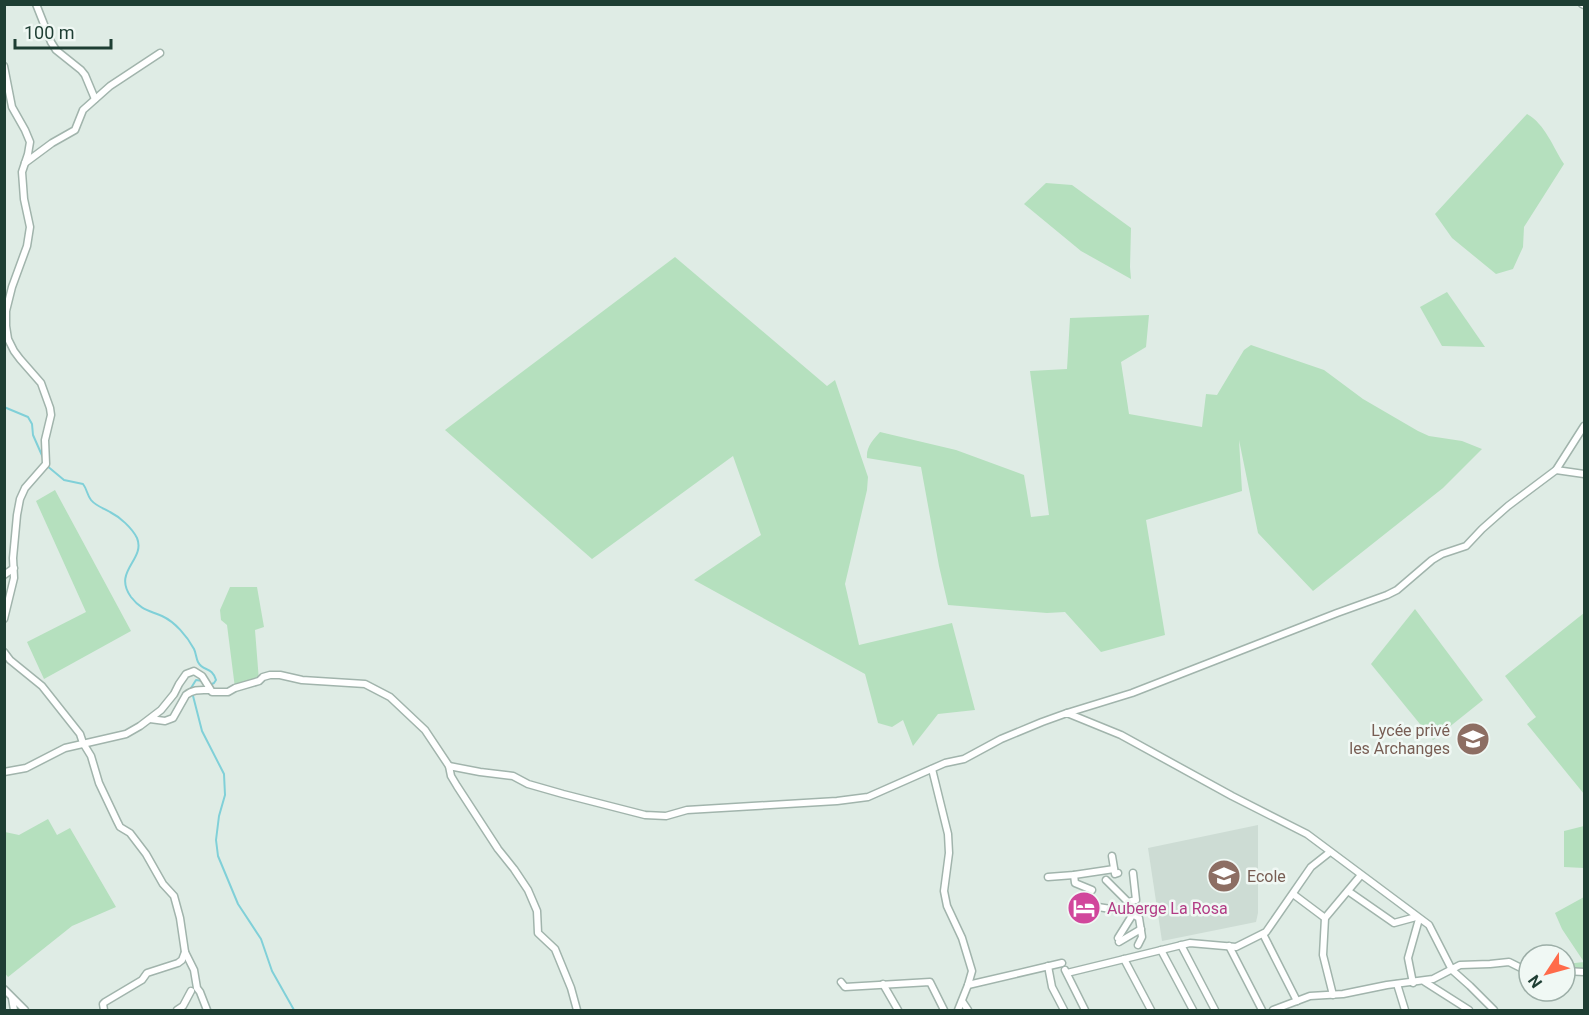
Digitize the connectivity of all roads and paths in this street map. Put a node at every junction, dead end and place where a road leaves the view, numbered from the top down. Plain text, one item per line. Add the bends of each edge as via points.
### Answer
1 (36, 4) edge
2 (160, 53) dead end
3 (4, 66) edge
4 (95, 99) junction
5 (25, 164) junction
6 (1584, 426) edge
7 (1556, 470) junction
8 (1584, 474) edge
9 (14, 568) junction
10 (4, 575) edge
11 (4, 619) edge
12 (4, 652) edge
13 (209, 690) junction
14 (1067, 713) junction
15 (150, 719) junction
16 (83, 743) junction
17 (448, 766) junction
18 (932, 769) junction
19 (4, 772) edge
20 (1330, 852) junction
21 (1111, 859) dead end
22 (1132, 873) dead end
23 (1074, 875) junction
24 (1361, 875) junction
25 (1048, 877) dead end
26 (1106, 880) dead end
27 (1092, 890) dead end
28 (1348, 891) junction
29 (1293, 894) junction
30 (1128, 902) junction
31 (1092, 906) dead end
32 (1131, 913) junction
33 (1325, 918) junction
34 (1418, 918) junction
35 (1141, 929) junction
36 (1263, 934) junction
37 (1138, 945) dead end
38 (1181, 945) junction
39 (1229, 946) junction
40 (1161, 950) junction
41 (185, 952) junction
42 (1124, 959) junction
43 (1048, 966) junction
44 (1517, 966) edge
45 (1452, 970) junction
46 (1067, 973) junction
47 (1425, 981) junction
48 (841, 982) dead end
49 (1413, 982) junction
50 (884, 984) junction
51 (1397, 984) junction
52 (968, 985) junction
53 (4, 989) edge
54 (191, 991) dead end
55 (1333, 995) junction
56 (12, 997) junction
57 (962, 1001) junction
58 (1297, 1001) junction
59 (14, 1011) edge
60 (25, 1011) edge
61 (104, 1011) edge
62 (177, 1011) edge
63 (207, 1011) edge
64 (577, 1011) edge
65 (898, 1011) edge
66 (944, 1011) edge
67 (958, 1011) edge
68 (968, 1011) edge
69 (1064, 1011) edge
70 (1084, 1011) edge
71 (1151, 1011) edge
72 (1193, 1011) edge
73 (1215, 1011) edge
74 (1262, 1011) edge
75 (1273, 1011) edge
76 (1405, 1011) edge
77 (1469, 1011) edge
78 (1494, 1011) edge

1 - 4 street via 51,42 85,75
2 - 4 street
3 - 5 street via 12,107 30,142
4 - 5 street via 83,110 75,130
5 - 9 street via 24,199 30,227 6,311 6,326 8,339 20,359 41,383 51,416 45,440 46,464 20,499
6 - 7 street
7 - 8 street
7 - 14 street via 1508,506 1466,546 1432,560 1387,595 1132,693
9 - 10 street
9 - 11 street
12 - 16 street via 42,686
13 - 15 street via 186,694 173,718
13 - 15 street via 194,671 186,675 170,701
13 - 17 street via 228,692 270,675 365,684 390,697 410,715 425,730
14 - 18 street via 1001,739 964,759
14 - 20 street via 1121,735 1307,834
15 - 16 street via 126,734
16 - 19 street via 64,748 26,768
16 - 41 street via 120,827 130,832 174,896
17 - 18 street via 513,776 563,794 659,816 687,810 855,800
17 - 64 street via 457,786 528,890 537,911 538,933 555,950
18 - 52 street via 948,834 944,891 972,971
20 - 24 street
20 - 29 street via 1311,867
21 - 23 street via 1116,871
22 - 30 street via 1136,900
23 - 25 street
23 - 27 street via 1075,883
24 - 28 street
24 - 34 street
26 - 30 street
28 - 33 street
28 - 34 street via 1394,923
29 - 33 street
29 - 36 street
30 - 32 street
31 - 32 street
32 - 35 street via 1139,918
32 - 35 street via 1122,941
33 - 55 street via 1323,955
34 - 45 street via 1429,925
34 - 49 street via 1408,958
35 - 37 street
36 - 39 street via 1236,947
36 - 58 street
38 - 39 street
38 - 40 street
38 - 73 street
39 - 74 street
40 - 42 street
40 - 72 street
41 - 61 street via 178,963 147,974 105,1002
41 - 63 street
42 - 46 street
42 - 71 street
43 - 46 street via 1061,962
43 - 52 street
43 - 69 street via 1052,987
44 - 45 street via 1509,962 1460,965
45 - 47 street
45 - 78 street
46 - 70 street
47 - 49 street
47 - 77 street
48 - 50 street via 844,987
49 - 51 street
50 - 65 street
50 - 66 street via 930,982
51 - 55 street
51 - 76 street
52 - 57 street
53 - 56 street
54 - 62 street
55 - 58 street
56 - 59 street
56 - 60 street
57 - 67 street
57 - 68 street
58 - 75 street

